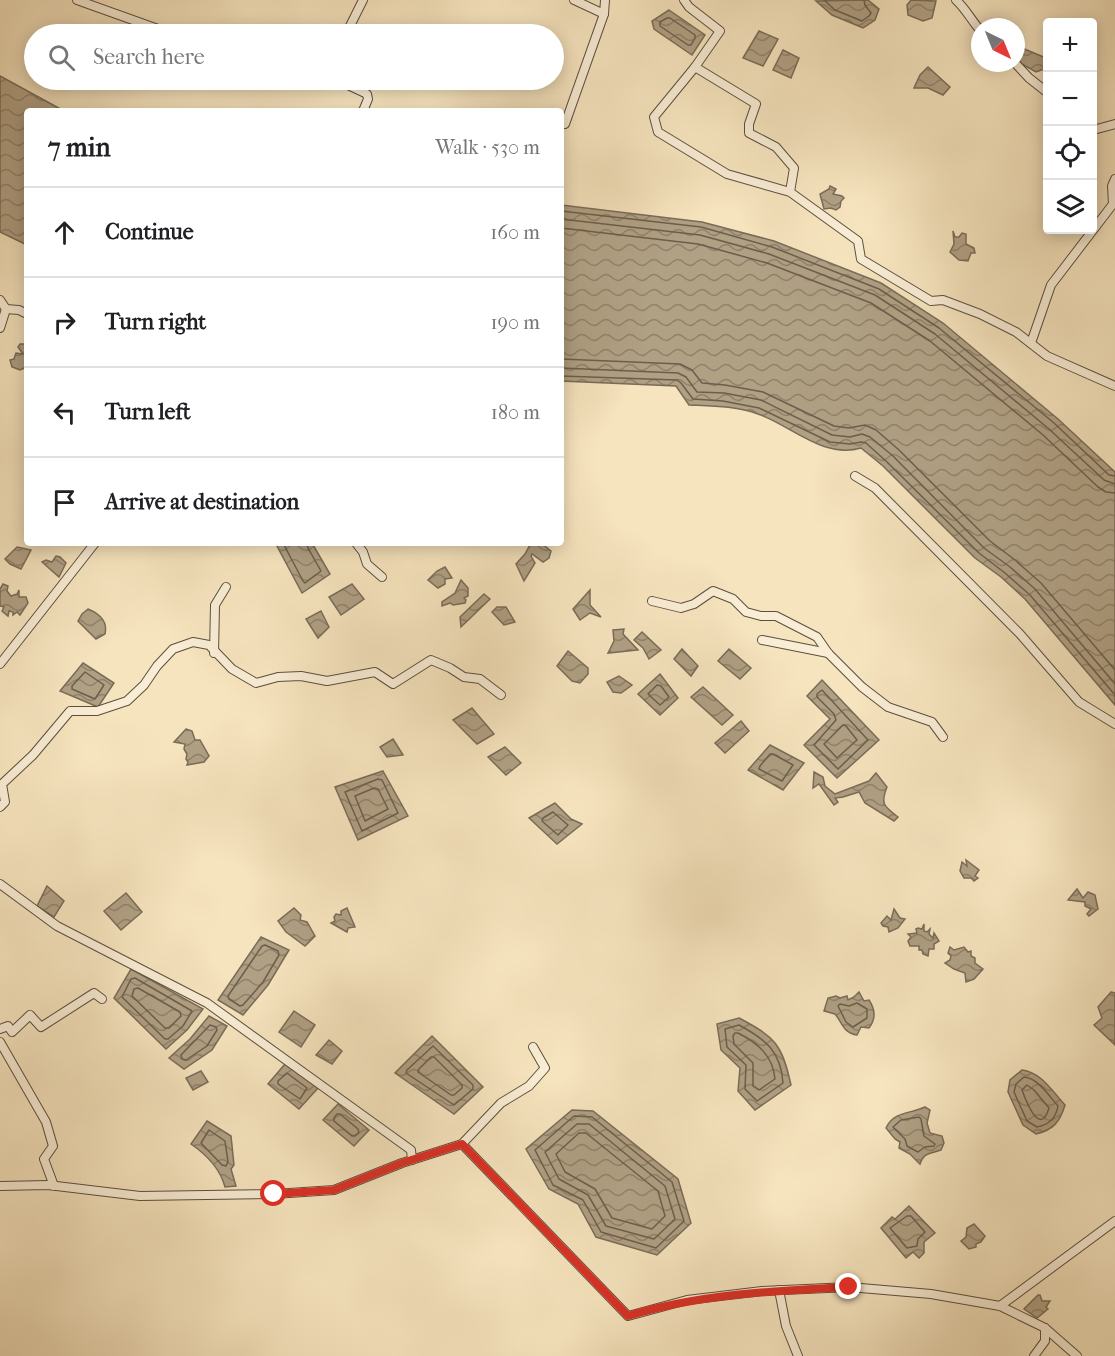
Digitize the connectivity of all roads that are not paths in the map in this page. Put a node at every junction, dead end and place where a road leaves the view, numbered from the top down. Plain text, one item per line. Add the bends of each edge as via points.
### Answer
1 (77, 0) edge
2 (363, 0) edge
3 (574, 0) edge
4 (605, 0) edge
5 (684, 0) edge
6 (956, 0) edge
7 (604, 14) junction
8 (971, 20) edge
9 (144, 24) edge
10 (351, 24) edge
11 (695, 67) junction
12 (1023, 72) edge
13 (359, 90) edge
14 (1043, 90) edge
15 (364, 108) edge
16 (565, 124) dead end
17 (1115, 124) edge
18 (1097, 129) edge
19 (1115, 179) edge
20 (790, 192) junction
21 (0, 300) edge
22 (6, 309) junction
23 (24, 312) edge
24 (0, 328) edge
25 (1031, 343) junction
26 (1115, 386) edge
27 (855, 476) dead end
28 (93, 546) edge
29 (358, 546) edge
30 (382, 577) dead end
31 (226, 587) dead end
32 (652, 601) dead end
33 (762, 640) dead end
34 (214, 653) junction
35 (828, 653) junction
36 (0, 664) edge
37 (501, 695) dead end
38 (1115, 724) edge
39 (943, 736) dead end
40 (0, 807) edge
41 (0, 884) edge
42 (102, 999) dead end
43 (0, 1029) edge
44 (0, 1042) edge
45 (533, 1047) dead end
46 (462, 1144) junction
47 (412, 1160) junction
48 (0, 1186) edge
49 (54, 1186) junction
50 (1115, 1221) edge
51 (779, 1290) junction
52 (1000, 1306) junction
53 (1045, 1328) junction
54 (798, 1356) edge
55 (1035, 1356) edge
56 (1077, 1356) edge

1 - 9 street
2 - 10 street
3 - 7 street
4 - 7 street
5 - 11 street via 720,31
6 - 8 street
7 - 16 street
11 - 20 street via 756,104 749,133 776,147 794,168
11 - 20 street via 654,117 658,132 727,174
12 - 14 street
13 - 15 street via 368,94
17 - 18 street
19 - 25 street via 1113,204 1050,285
20 - 25 street via 858,240 861,259 931,300 971,310
21 - 22 street
22 - 23 street
22 - 24 street
25 - 26 street via 1047,356
27 - 38 street via 875,488 1012,626 1078,702
28 - 36 street
29 - 30 street via 367,564
31 - 34 street via 214,605
32 - 35 street via 681,608 713,591 733,600 746,612 776,616 794,624 817,637
33 - 35 street
34 - 37 street via 256,683 301,676 327,681 375,672 393,684 431,660 464,677 480,679
34 - 40 street via 209,645 193,642 173,649 127,701 98,711 70,711 2,784 5,802
35 - 39 street via 888,707 932,722
41 - 47 street via 57,926 207,1003 411,1150
42 - 43 street via 94,993 41,1027 30,1015 12,1032 8,1026
44 - 49 street via 46,1122 53,1146 44,1159
45 - 46 street via 545,1068 529,1086 501,1104
46 - 47 street
46 - 51 street via 628,1316 687,1300
47 - 49 street via 334,1190 140,1196
48 - 49 street
50 - 52 street
51 - 52 street via 849,1287 931,1294
51 - 54 street via 786,1326
52 - 53 street
53 - 55 street via 1045,1341
53 - 56 street

